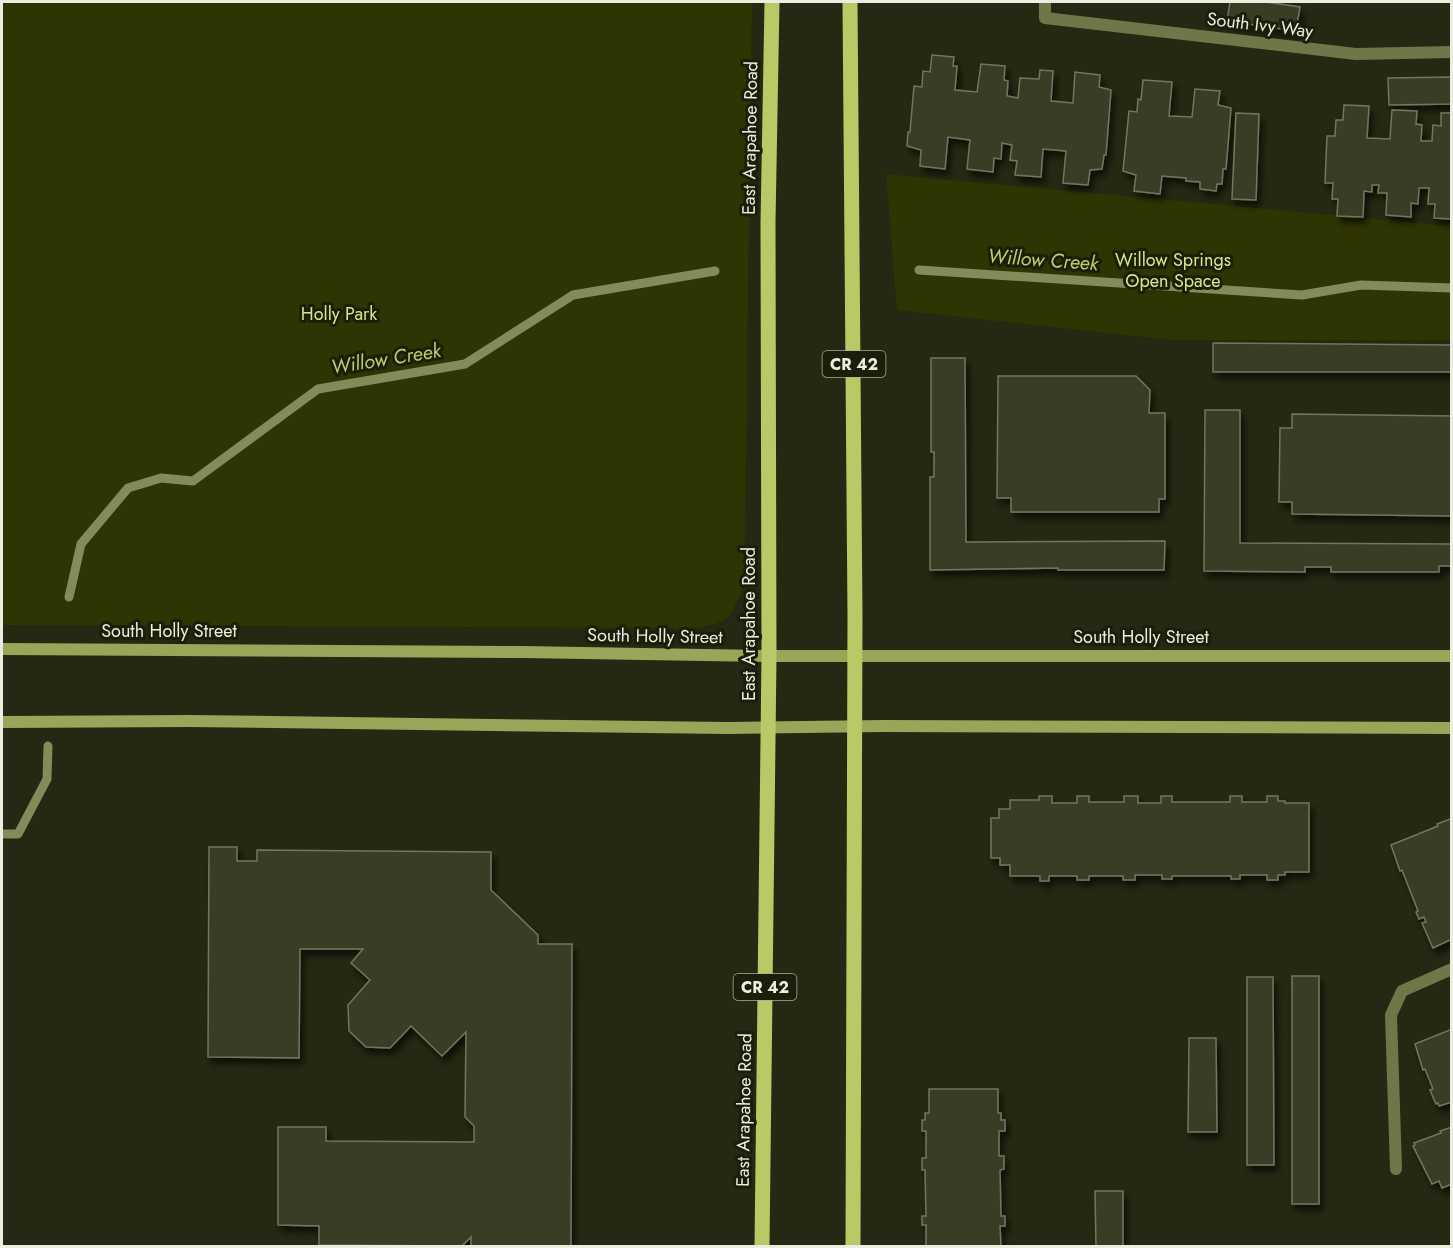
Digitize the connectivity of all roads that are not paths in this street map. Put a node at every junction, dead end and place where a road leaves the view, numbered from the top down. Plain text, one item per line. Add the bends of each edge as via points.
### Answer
1 (772, 2) edge
2 (850, 2) edge
3 (1045, 2) edge
4 (1452, 52) edge
5 (2, 649) edge
6 (855, 655) junction
7 (769, 656) junction
8 (1452, 656) edge
9 (2, 722) edge
10 (854, 726) junction
11 (767, 728) junction
12 (1452, 728) edge
13 (1452, 969) edge
14 (1396, 1169) dead end
15 (762, 1246) edge
16 (853, 1246) edge

1 - 7 main road, East Arapahoe Road / CR 42
2 - 6 main road, CR 42
3 - 4 street, South Ivy Way via 1045,18 1356,54
5 - 7 main road, South Holly Street
6 - 7 main road, South Holly Street
6 - 8 main road, South Holly Street
6 - 10 main road, CR 42
7 - 11 main road, East Arapahoe Road / CR 42
9 - 11 main road
10 - 11 main road
10 - 12 main road
10 - 16 main road, CR 42
11 - 15 main road, East Arapahoe Road / CR 42
13 - 14 street via 1402,991 1391,1015

